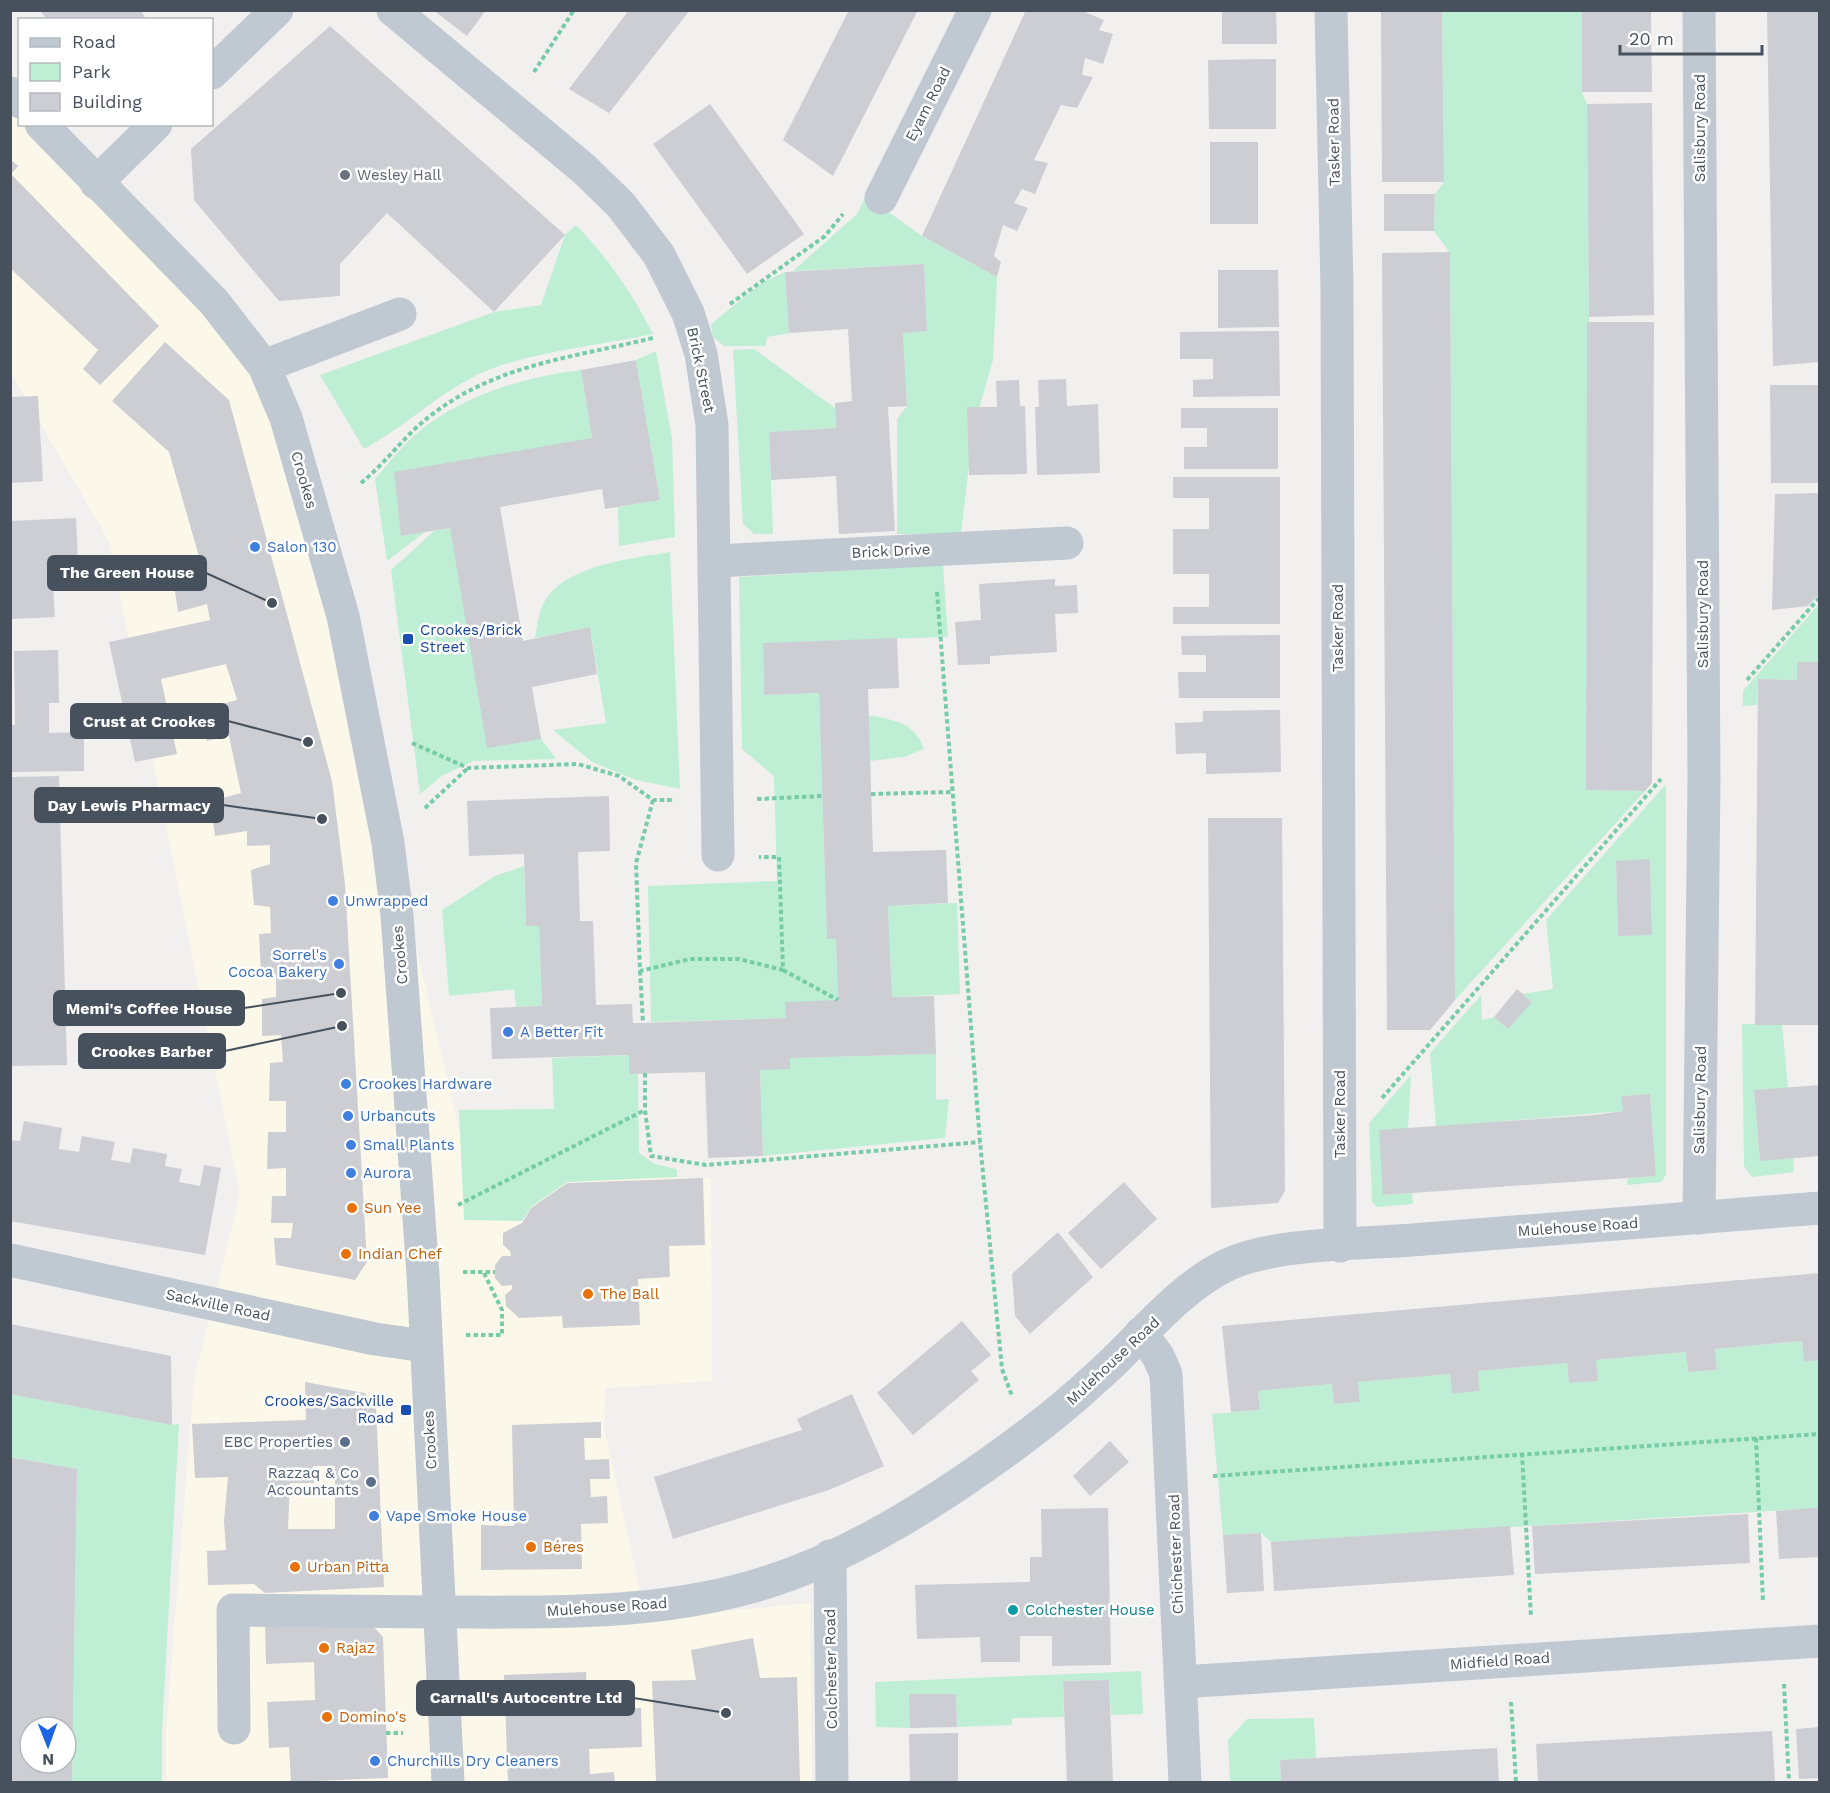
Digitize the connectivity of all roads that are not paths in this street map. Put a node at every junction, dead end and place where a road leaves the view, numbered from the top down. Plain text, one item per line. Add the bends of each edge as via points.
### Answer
1 (277, 10) edge
2 (393, 10) edge
3 (975, 10) edge
4 (1331, 10) edge
5 (1699, 10) edge
6 (213, 72) edge
7 (43, 126) edge
8 (154, 126) edge
9 (96, 183) junction
10 (881, 198) road end
11 (400, 314) dead end
12 (264, 366) junction
13 (1067, 543) dead end
14 (715, 561) junction
15 (718, 855) road end
16 (1820, 1208) edge
17 (1699, 1218) junction
18 (1340, 1246) junction
19 (10, 1260) edge
20 (1141, 1333) junction
21 (425, 1346) junction
22 (830, 1556) junction
23 (438, 1612) junction
24 (1820, 1641) edge
25 (1181, 1682) junction
26 (234, 1728) dead end
27 (448, 1782) edge
28 (832, 1782) edge
29 (1185, 1782) edge

1 - 6 street
2 - 14 street, Brick Street via 584,169 635,221 670,276 693,329 705,376 712,425
3 - 10 street, Eyam Road
4 - 18 street, Tasker Road via 1337,288
5 - 17 street, Salisbury Road via 1704,686
7 - 9 street, Crookes
8 - 9 street
9 - 12 street, Crookes via 214,302
11 - 12 street
12 - 21 street, Crookes via 286,418 343,616 388,843 410,1056
13 - 14 street, Brick Drive
14 - 15 street, Brick Street
16 - 17 street, Mulehouse Road
17 - 18 street, Mulehouse Road
18 - 20 street, Mulehouse Road via 1252,1256 1226,1265 1199,1282
19 - 21 street, Sackville Road via 375,1339
20 - 22 street, Mulehouse Road via 1100,1375 1027,1436 936,1499
20 - 25 street, Chichester Road via 1166,1374
21 - 23 street, Crookes
22 - 23 street, Mulehouse Road via 752,1587 644,1608
22 - 28 street, Colchester Road
23 - 26 street, Mulehouse Road via 233,1610
23 - 27 street, Crookes
24 - 25 street, Midfield Road
25 - 29 street, Chichester Road

